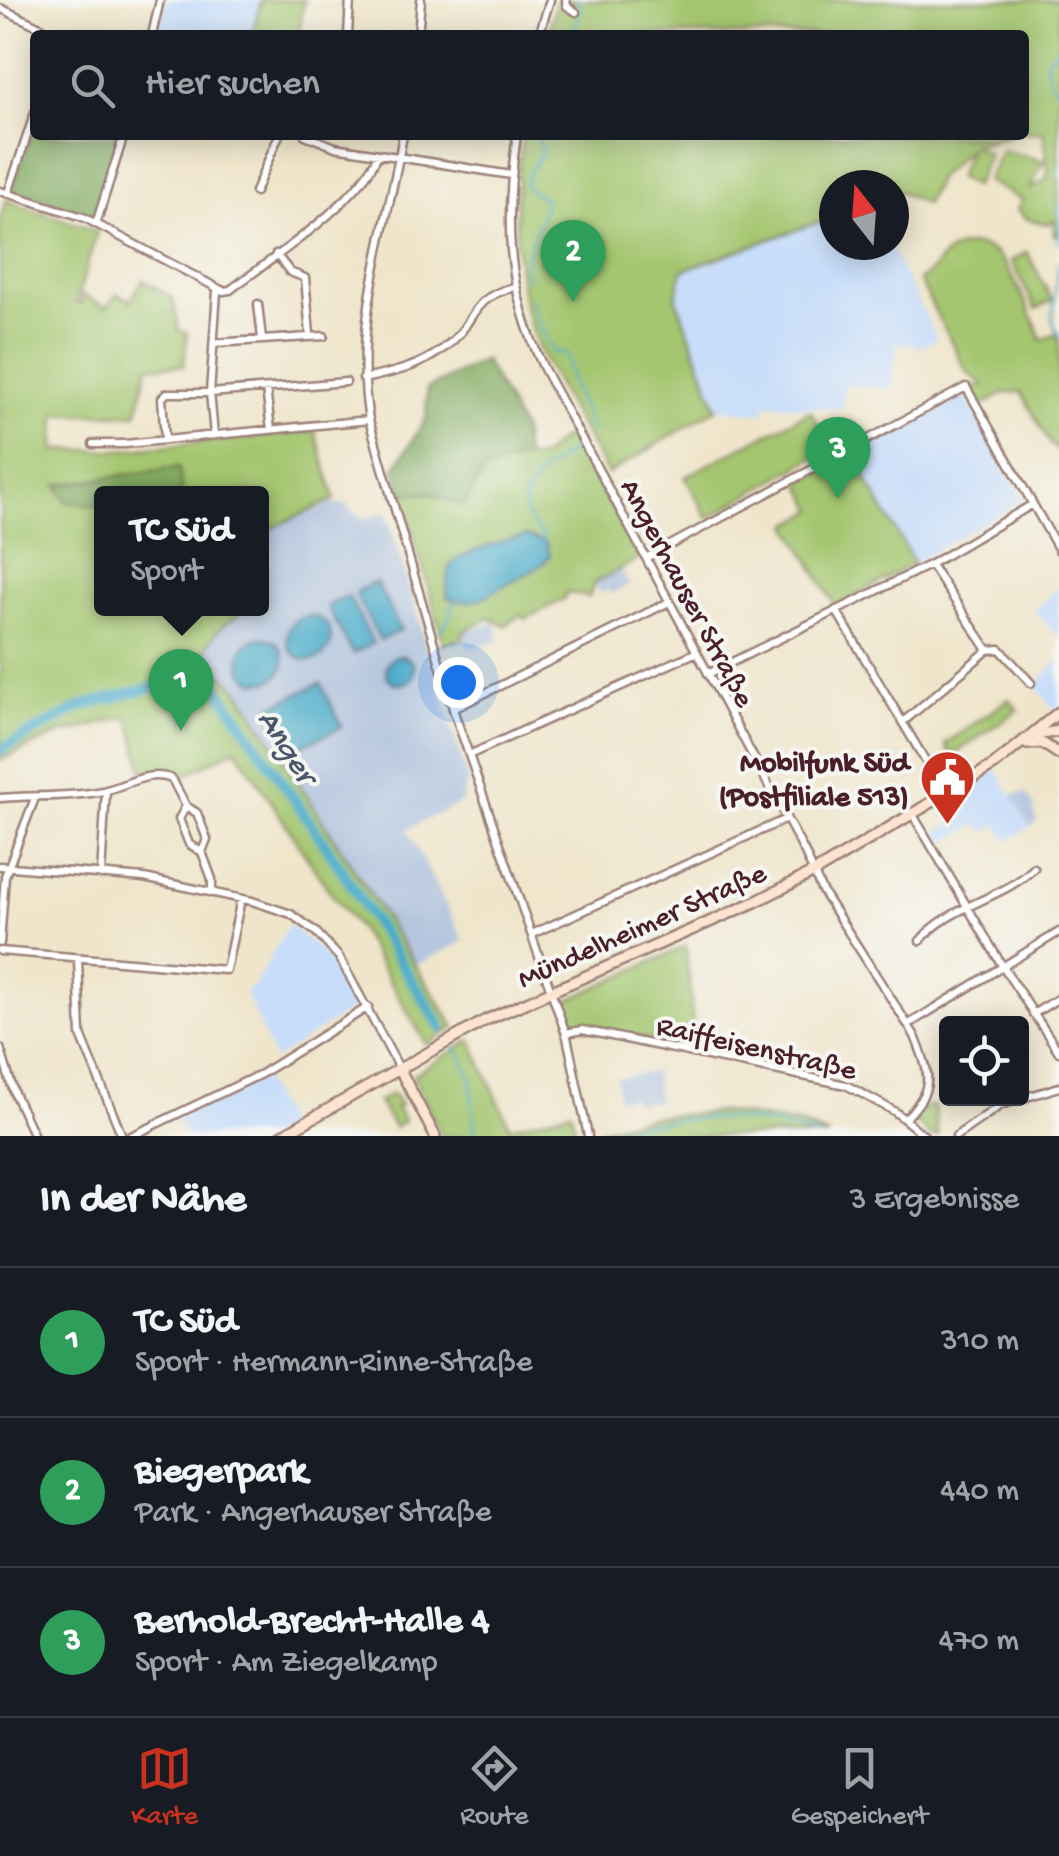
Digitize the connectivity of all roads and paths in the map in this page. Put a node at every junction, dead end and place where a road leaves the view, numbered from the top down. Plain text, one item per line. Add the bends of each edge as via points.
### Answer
1 (160, 0) edge
2 (350, 0) edge
3 (421, 0) edge
4 (550, 0) edge
5 (566, 0) edge
6 (0, 8) edge
7 (576, 12) dead end
8 (46, 30) edge
9 (153, 30) edge
10 (348, 30) edge
11 (418, 30) edge
12 (540, 30) edge
13 (30, 125) edge
14 (122, 140) edge
15 (276, 140) edge
16 (318, 140) edge
17 (329, 140) edge
18 (403, 140) edge
19 (516, 140) edge
20 (328, 144) junction
21 (378, 154) junction
22 (400, 158) junction
23 (511, 175) junction
24 (4, 192) edge
25 (255, 192) dead end
26 (96, 224) junction
27 (276, 254) junction
28 (514, 288) junction
29 (217, 291) junction
30 (258, 304) dead end
31 (310, 334) junction
32 (324, 336) dead end
33 (262, 339) junction
34 (214, 343) junction
35 (363, 380) junction
36 (346, 382) dead end
37 (266, 389) junction
38 (210, 393) junction
39 (369, 420) junction
40 (271, 430) junction
41 (214, 435) junction
42 (165, 439) junction
43 (93, 444) dead end
44 (1033, 504) junction
45 (1059, 550) edge
46 (646, 558) junction
47 (930, 564) junction
48 (669, 602) junction
49 (836, 610) junction
50 (988, 650) junction
51 (697, 652) junction
52 (708, 674) junction
53 (1032, 684) dead end
54 (453, 709) junction
55 (1059, 712) edge
56 (903, 722) junction
57 (1059, 731) edge
58 (1033, 736) junction
59 (1016, 749) junction
60 (1059, 754) edge
61 (469, 755) junction
62 (106, 790) junction
63 (946, 795) junction
64 (0, 798) edge
65 (36, 798) junction
66 (186, 806) junction
67 (913, 814) junction
68 (786, 819) junction
69 (202, 852) junction
70 (4, 866) edge
71 (1034, 868) dead end
72 (813, 872) junction
73 (101, 875) junction
74 (212, 893) junction
75 (241, 898) junction
76 (967, 906) junction
77 (1059, 932) edge
78 (532, 934) junction
79 (920, 941) dead end
80 (0, 943) edge
81 (0, 951) edge
82 (78, 959) junction
83 (1003, 967) junction
84 (552, 992) junction
85 (1059, 998) edge
86 (368, 1007) junction
87 (1033, 1014) junction
88 (909, 1024) junction
89 (566, 1034) junction
90 (0, 1048) edge
91 (1059, 1052) edge
92 (400, 1068) junction
93 (1059, 1088) edge
94 (906, 1119) junction
95 (150, 1129) edge
96 (34, 1136) edge
97 (122, 1136) edge
98 (132, 1136) edge
99 (282, 1136) edge
100 (435, 1136) edge
101 (588, 1136) edge
102 (926, 1136) edge
103 (956, 1136) edge

1 - 9 street
2 - 10 street
3 - 11 street
4 - 12 street
5 - 7 street
6 - 8 street
13 - 24 street
14 - 26 street
15 - 25 street
16 - 20 street
17 - 20 street
18 - 22 street
19 - 23 street, Angerhauser Straße
20 - 21 street
21 - 22 street
21 - 27 street via 366,180
22 - 23 street
22 - 35 street via 366,314
23 - 28 street, Angerhauser Straße
24 - 26 street
26 - 29 street
27 - 29 street via 230,290
27 - 31 street via 304,278
28 - 35 street via 484,298 461,333 433,356
28 - 46 street, Angerhauser Straße via 544,369
29 - 34 street
30 - 33 street
31 - 32 street
31 - 33 street
33 - 34 street
34 - 38 street
35 - 39 street
36 - 37 street
37 - 38 street
37 - 40 street
38 - 41 street
38 - 42 street via 164,395
39 - 40 street
39 - 54 street
40 - 41 street
41 - 42 street
42 - 43 street
44 - 45 street
44 - 46 street via 966,387
44 - 47 street
46 - 48 street, Angerhauser Straße
47 - 49 street
47 - 50 street
48 - 51 street, Angerhauser Straße
48 - 54 street
49 - 52 street
49 - 56 street
50 - 53 street via 1000,649
50 - 56 street
51 - 52 street, Angerhauser Straße
51 - 61 street
52 - 68 street, Angerhauser Straße
54 - 61 street
55 - 58 main road, Mündelheimer Straße
56 - 63 street
57 - 58 main road, Mündelheimer Straße
58 - 59 main road, Mündelheimer Straße
59 - 60 main road via 1035,741
59 - 63 main road, Mündelheimer Straße
61 - 78 street
62 - 65 street
62 - 66 street via 164,776 177,784
62 - 73 street
63 - 67 main road, Mündelheimer Straße
64 - 65 street
65 - 70 street
66 - 69 street via 198,813 207,839
66 - 69 street via 179,818 189,844
67 - 72 main road, Mündelheimer Straße
67 - 76 street
68 - 72 street, Angerhauser Straße
68 - 78 street
69 - 74 street
70 - 73 street
70 - 80 street
71 - 76 street
72 - 84 main road, Mündelheimer Straße
72 - 88 street, Angerhauser Straße
73 - 74 street
74 - 75 street
75 - 82 street via 226,970
75 - 86 street via 280,910 316,932
76 - 79 street
76 - 83 street
77 - 83 street
78 - 84 street
81 - 82 street
82 - 97 street via 80,1036
83 - 87 street
83 - 88 street
84 - 89 street
84 - 92 main road, Mündelheimer Straße
85 - 87 street
86 - 92 street
86 - 95 street via 277,1065
87 - 91 street
88 - 94 street, Angerhauser Straße via 929,1088
89 - 94 street, Raiffeisenstraße via 582,1030 830,1081 862,1091
89 - 101 street
90 - 96 street
92 - 99 main road, Mündelheimer Straße
92 - 100 main road
93 - 103 street via 1001,1105
94 - 102 street, Raiffeisenstraße
95 - 98 street

